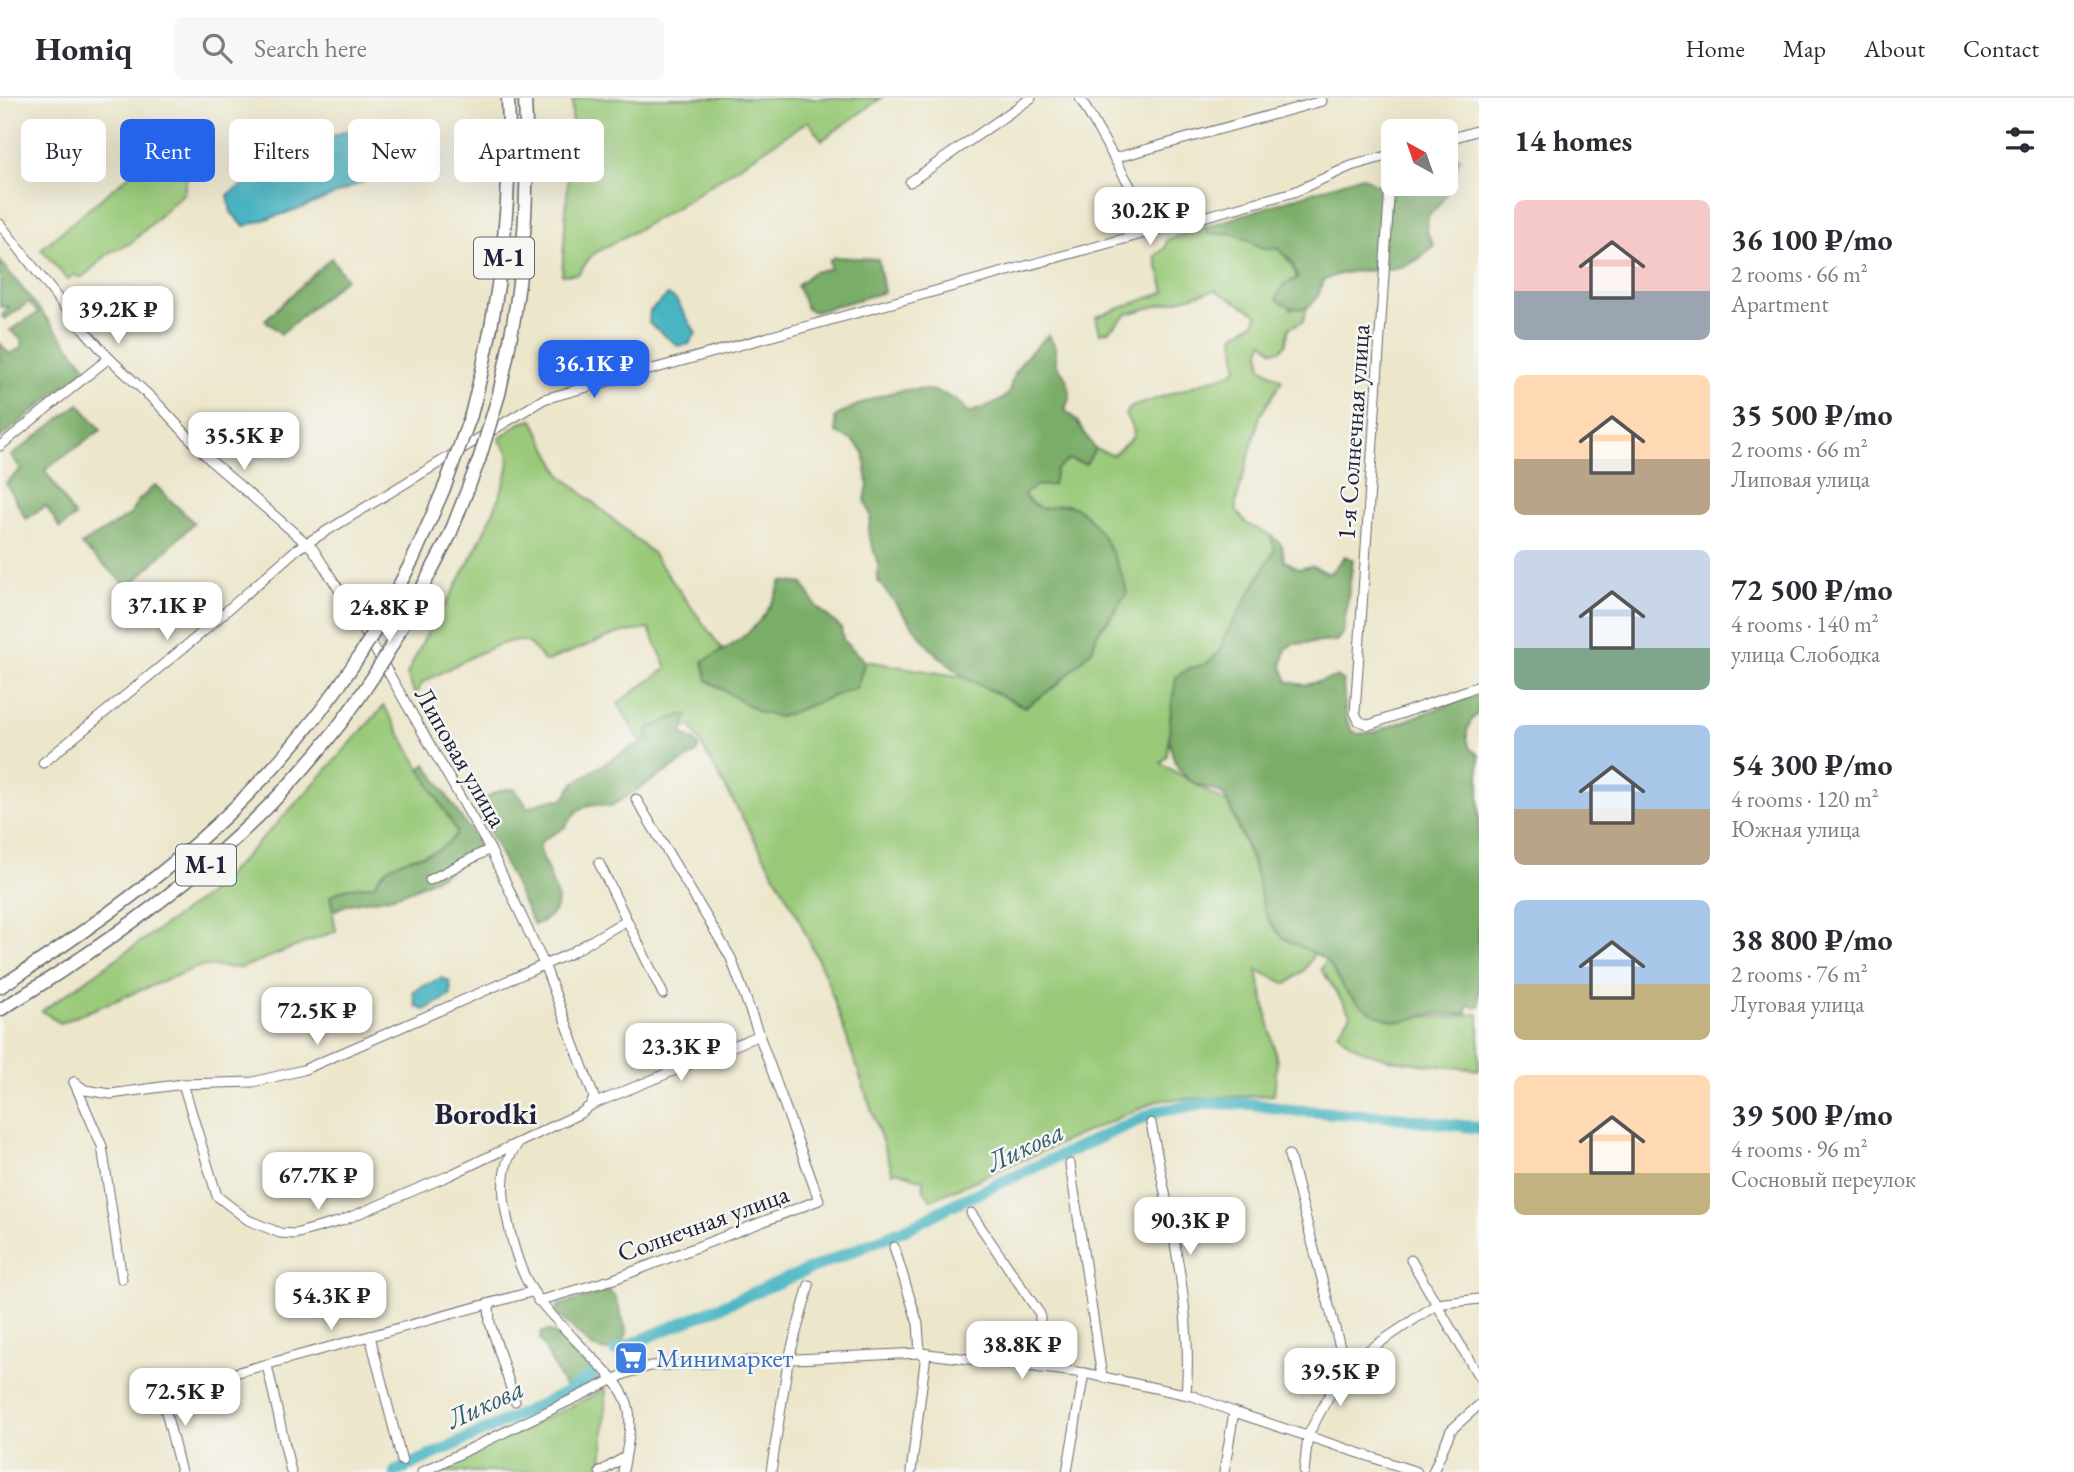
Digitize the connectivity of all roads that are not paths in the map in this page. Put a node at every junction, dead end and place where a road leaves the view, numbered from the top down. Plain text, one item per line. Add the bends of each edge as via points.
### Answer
1 (508, 98) edge
2 (525, 98) edge
3 (1031, 98) edge
4 (1080, 98) edge
5 (1322, 101) dead end
6 (1479, 130) edge
7 (1458, 136) edge
8 (1381, 157) edge
9 (1115, 159) junction
10 (910, 182) dead end
11 (1390, 196) edge
12 (0, 224) edge
13 (1155, 230) junction
14 (109, 358) junction
15 (0, 446) edge
16 (308, 542) junction
17 (1479, 686) edge
18 (43, 763) dead end
19 (636, 799) dead end
20 (490, 849) junction
21 (599, 863) dead end
22 (430, 880) dead end
23 (625, 921) junction
24 (544, 964) junction
25 (0, 986) edge
26 (663, 994) dead end
27 (0, 1010) edge
28 (760, 1035) junction
29 (183, 1084) junction
30 (592, 1105) junction
31 (1152, 1123) dead end
32 (518, 1144) junction
33 (1289, 1155) dead end
34 (1070, 1164) dead end
35 (971, 1213) dead end
36 (894, 1247) dead end
37 (1411, 1260) dead end
38 (122, 1279) dead end
39 (809, 1284) dead end
40 (534, 1295) junction
41 (1479, 1299) edge
42 (1437, 1304) junction
43 (489, 1305) junction
44 (370, 1336) junction
45 (923, 1354) junction
46 (790, 1357) junction
47 (267, 1365) junction
48 (1345, 1366) junction
49 (1040, 1368) junction
50 (1084, 1373) junction
51 (1102, 1377) junction
52 (1479, 1377) edge
53 (614, 1380) junction
54 (161, 1392) junction
55 (1186, 1394) junction
56 (140, 1399) dead end
57 (514, 1401) dead end
58 (1479, 1405) edge
59 (1234, 1412) junction
60 (1308, 1435) junction
61 (625, 1457) junction
62 (402, 1461) dead end
63 (180, 1472) edge
64 (291, 1472) edge
65 (422, 1472) edge
66 (600, 1472) edge
67 (623, 1472) edge
68 (771, 1472) edge
69 (911, 1472) edge
70 (1067, 1472) edge
71 (1224, 1472) edge
72 (1304, 1472) edge
73 (1417, 1472) edge
74 (1433, 1472) edge

1 - 25 highway, М-1, bridge via 506,241 471,415 445,486 379,625 295,744 197,845 106,917
2 - 27 highway, М-1, bridge via 527,222 499,394 449,537 391,647 313,758 258,818 120,933
3 - 10 street
4 - 9 street
5 - 9 street
6 - 7 street
8 - 13 street via 1294,192
9 - 13 street
11 - 17 street, 1-я Солнечная улица via 1355,713 1359,722 1369,725
12 - 14 street, Липовая улица
13 - 16 street via 544,399
14 - 15 street
14 - 16 street, Липовая улица via 212,462
16 - 18 street
16 - 20 street, Липовая улица
19 - 28 street, Солнечная улица via 731,958
20 - 22 street
20 - 24 street, Липовая улица
21 - 23 street
23 - 24 street
23 - 26 street
24 - 29 street via 303,1070 253,1082
24 - 30 street, Липовая улица via 591,1084
28 - 30 street
28 - 40 street, Солнечная улица via 818,1202 614,1279
29 - 32 street via 218,1196 248,1220 280,1233 295,1234 341,1221
29 - 38 street via 111,1094 85,1090 74,1082 102,1146
30 - 32 street
31 - 55 street via 1183,1307
32 - 40 street via 507,1160 505,1205 515,1256
33 - 48 street
34 - 51 street
35 - 49 street via 1040,1314
36 - 45 street
37 - 42 street
39 - 46 street
40 - 43 street
40 - 53 street
41 - 42 street
42 - 48 street
42 - 52 street
43 - 44 street
43 - 57 street via 490,1323
44 - 47 street
44 - 62 street
45 - 46 street
45 - 49 street
45 - 69 street
46 - 53 street via 650,1366
46 - 68 street
47 - 54 street
47 - 64 street
48 - 60 street
49 - 50 street
50 - 51 street
50 - 70 street
51 - 55 street
53 - 61 street via 628,1405
53 - 65 street
54 - 56 street
54 - 63 street
55 - 59 street
58 - 74 street via 1451,1430
59 - 60 street
59 - 71 street
60 - 72 street
60 - 73 street
61 - 66 street
61 - 67 street

